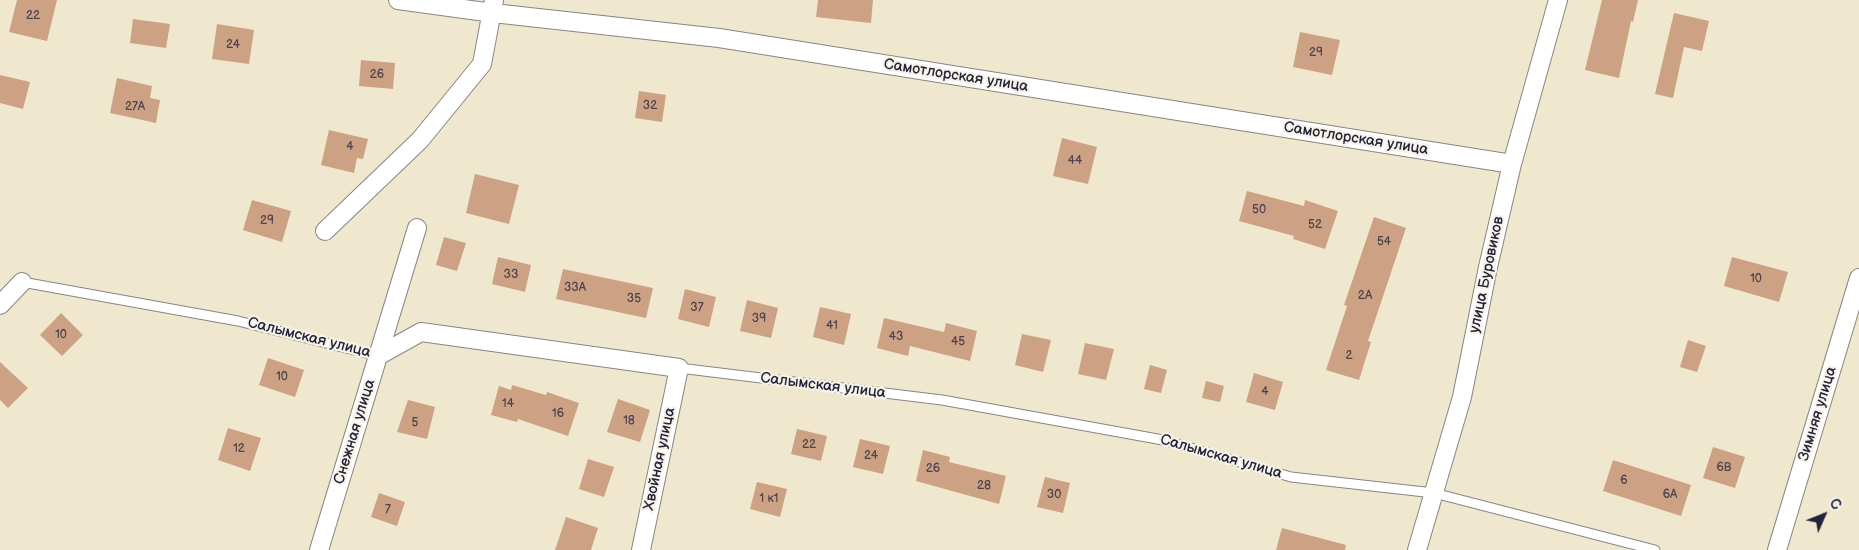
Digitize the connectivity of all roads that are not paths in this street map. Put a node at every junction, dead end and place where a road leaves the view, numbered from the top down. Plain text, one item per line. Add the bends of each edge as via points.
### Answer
1 (398, 0) edge
2 (1558, 0) edge
3 (494, 7) edge
4 (1512, 164) junction
5 (417, 228) dead end
6 (325, 231) dead end
7 (1859, 278) edge
8 (22, 282) joint
9 (0, 305) edge
10 (378, 356) junction
11 (679, 368) junction
12 (1434, 493) junction
13 (318, 550) edge
14 (641, 550) edge
15 (1417, 550) edge
16 (1655, 550) edge
17 (1777, 550) edge

1 - 3 street, Самотлорская улица
2 - 4 street, улица Буровиков
3 - 4 street, Самотлорская улица via 719,38
3 - 6 street via 482,64 420,140
4 - 12 street, улица Буровиков via 1462,397
5 - 10 street, Снежная улица
7 - 17 street, Зимняя улица
8 - 9 street, Салымская улица
8 - 10 lane, Салымская улица via 238,320
10 - 11 street, Салымская улица via 421,332
10 - 13 street, Снежная улица
11 - 12 lane, Салымская улица via 942,400 1163,440 1291,477
11 - 14 street, Хвойная улица
12 - 15 street, улица Буровиков
12 - 16 lane, Салымская улица

